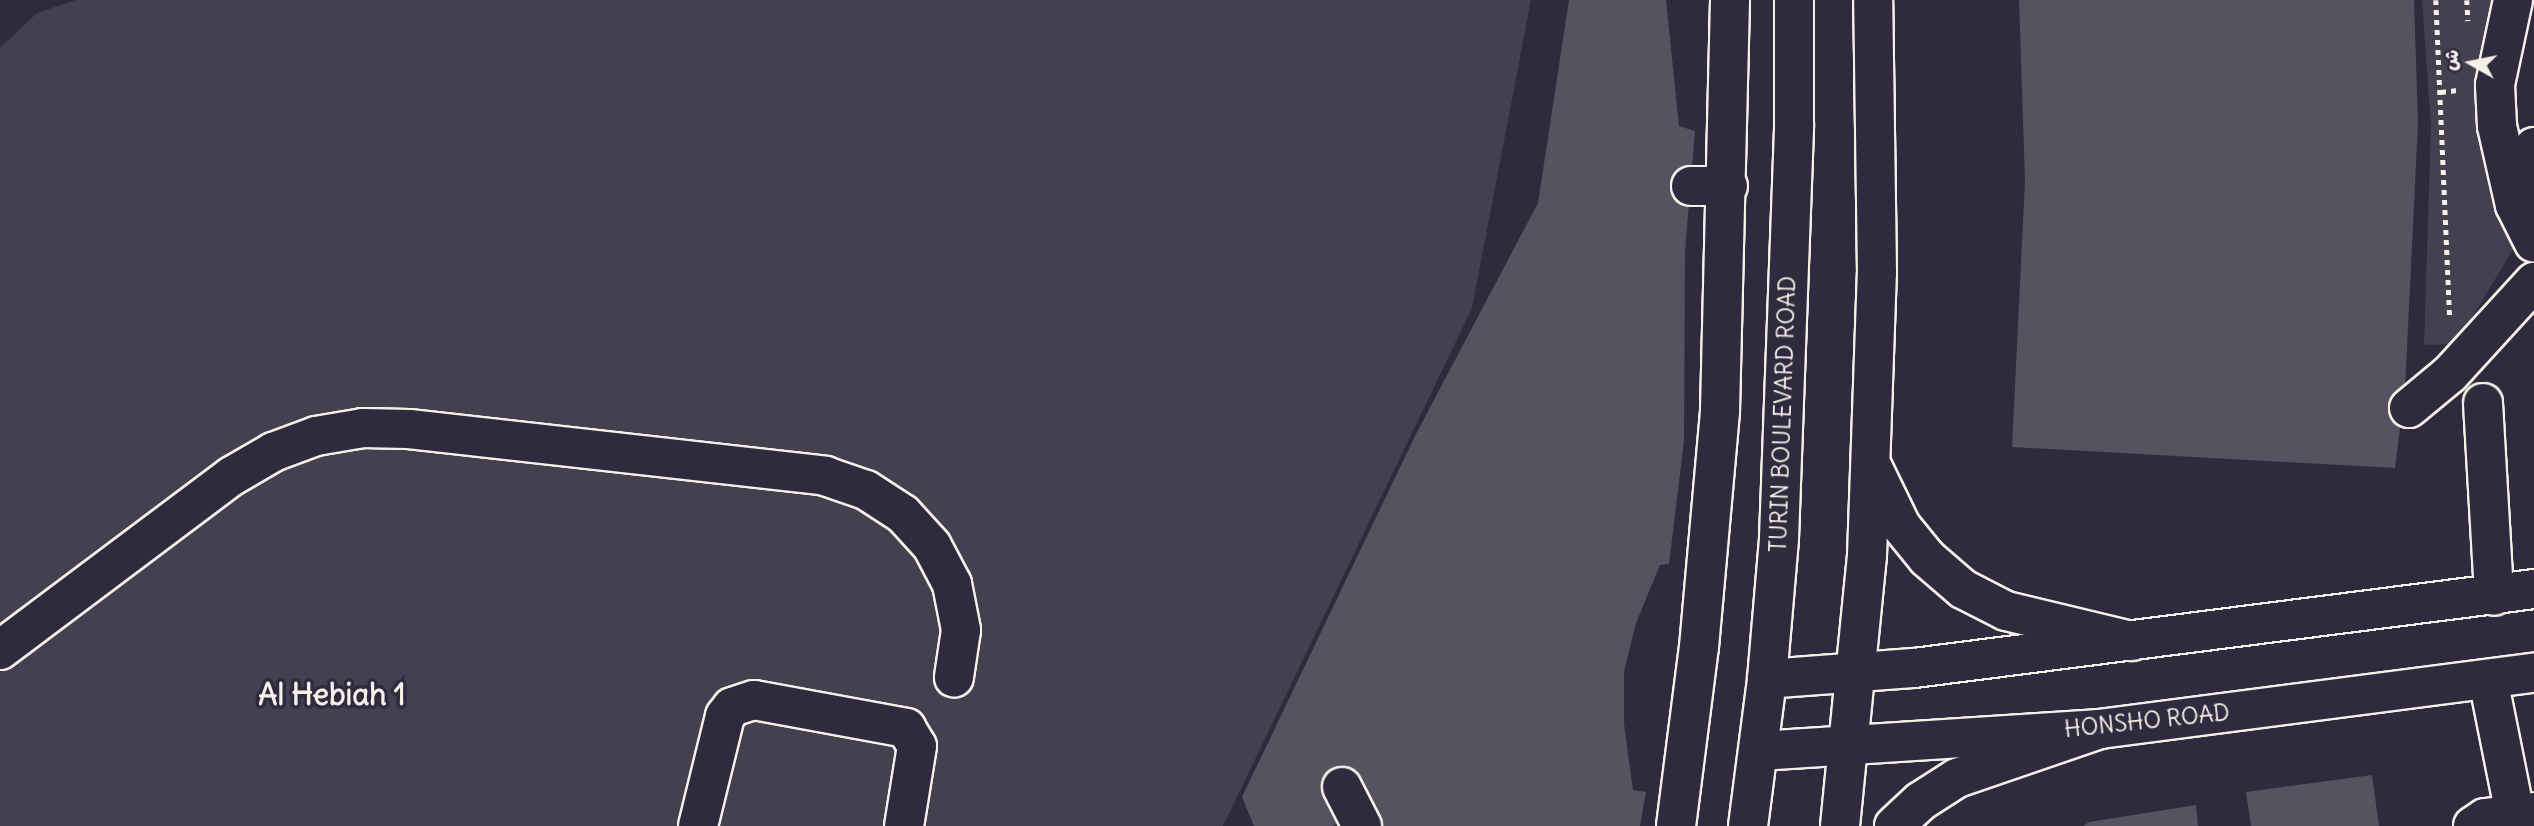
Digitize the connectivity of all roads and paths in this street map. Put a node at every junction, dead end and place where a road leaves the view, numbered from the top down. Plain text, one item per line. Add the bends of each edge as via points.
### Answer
1 (1730, 0) edge
2 (1794, 0) edge
3 (1873, 0) edge
4 (2436, 0) edge
5 (2513, 0) edge
6 (2534, 147) edge
7 (2515, 205) junction
8 (2534, 243) edge
9 (2534, 282) edge
10 (2449, 324) dead end
11 (2483, 403) dead end
12 (2409, 408) dead end
13 (1870, 461) junction
14 (2534, 589) edge
15 (2494, 596) junction
16 (2132, 641) junction
17 (0, 650) edge
18 (1857, 673) junction
19 (2534, 673) edge
20 (954, 677) dead end
21 (1767, 679) junction
22 (2488, 679) junction
23 (2100, 729) junction
24 (1851, 745) junction
25 (1759, 751) junction
26 (1342, 787) dead end
27 (2525, 813) edge
28 (698, 826) edge
29 (904, 826) edge
30 (1362, 826) edge
31 (1676, 826) edge
32 (1748, 826) edge
33 (1840, 826) edge
34 (1894, 826) edge
35 (2473, 826) edge

1 - 31 main road via 1709,186 1720,410 1699,647
2 - 21 main road, TURIN BOULEVARD ROAD via 1794,137 1779,538
3 - 13 main road via 1877,273
4 - 10 path
5 - 7 main road via 2495,85 2502,161
6 - 7 main road
7 - 8 main road
9 - 12 main road via 2443,380
11 - 15 main road
13 - 16 main road via 1901,526 1927,558 1963,589 2006,611
13 - 18 main road
14 - 15 main road
15 - 16 main road
16 - 18 main road
17 - 20 main road via 232,476 273,452 316,436 363,428 409,429 825,476 866,490 903,514 932,546 952,584 961,630
18 - 21 main road
18 - 24 main road
19 - 22 main road, HONSHO ROAD
21 - 25 main road, TURIN BOULEVARD ROAD
22 - 23 main road, HONSHO ROAD
22 - 27 main road
23 - 24 main road, HONSHO ROAD
23 - 34 main road via 1957,778 1921,801
24 - 25 main road, HONSHO ROAD
24 - 33 main road
25 - 32 main road, TURIN BOULEVARD ROAD
26 - 30 main road
27 - 35 main road via 2485,818
28 - 29 main road via 724,716 754,700 906,728 917,746

